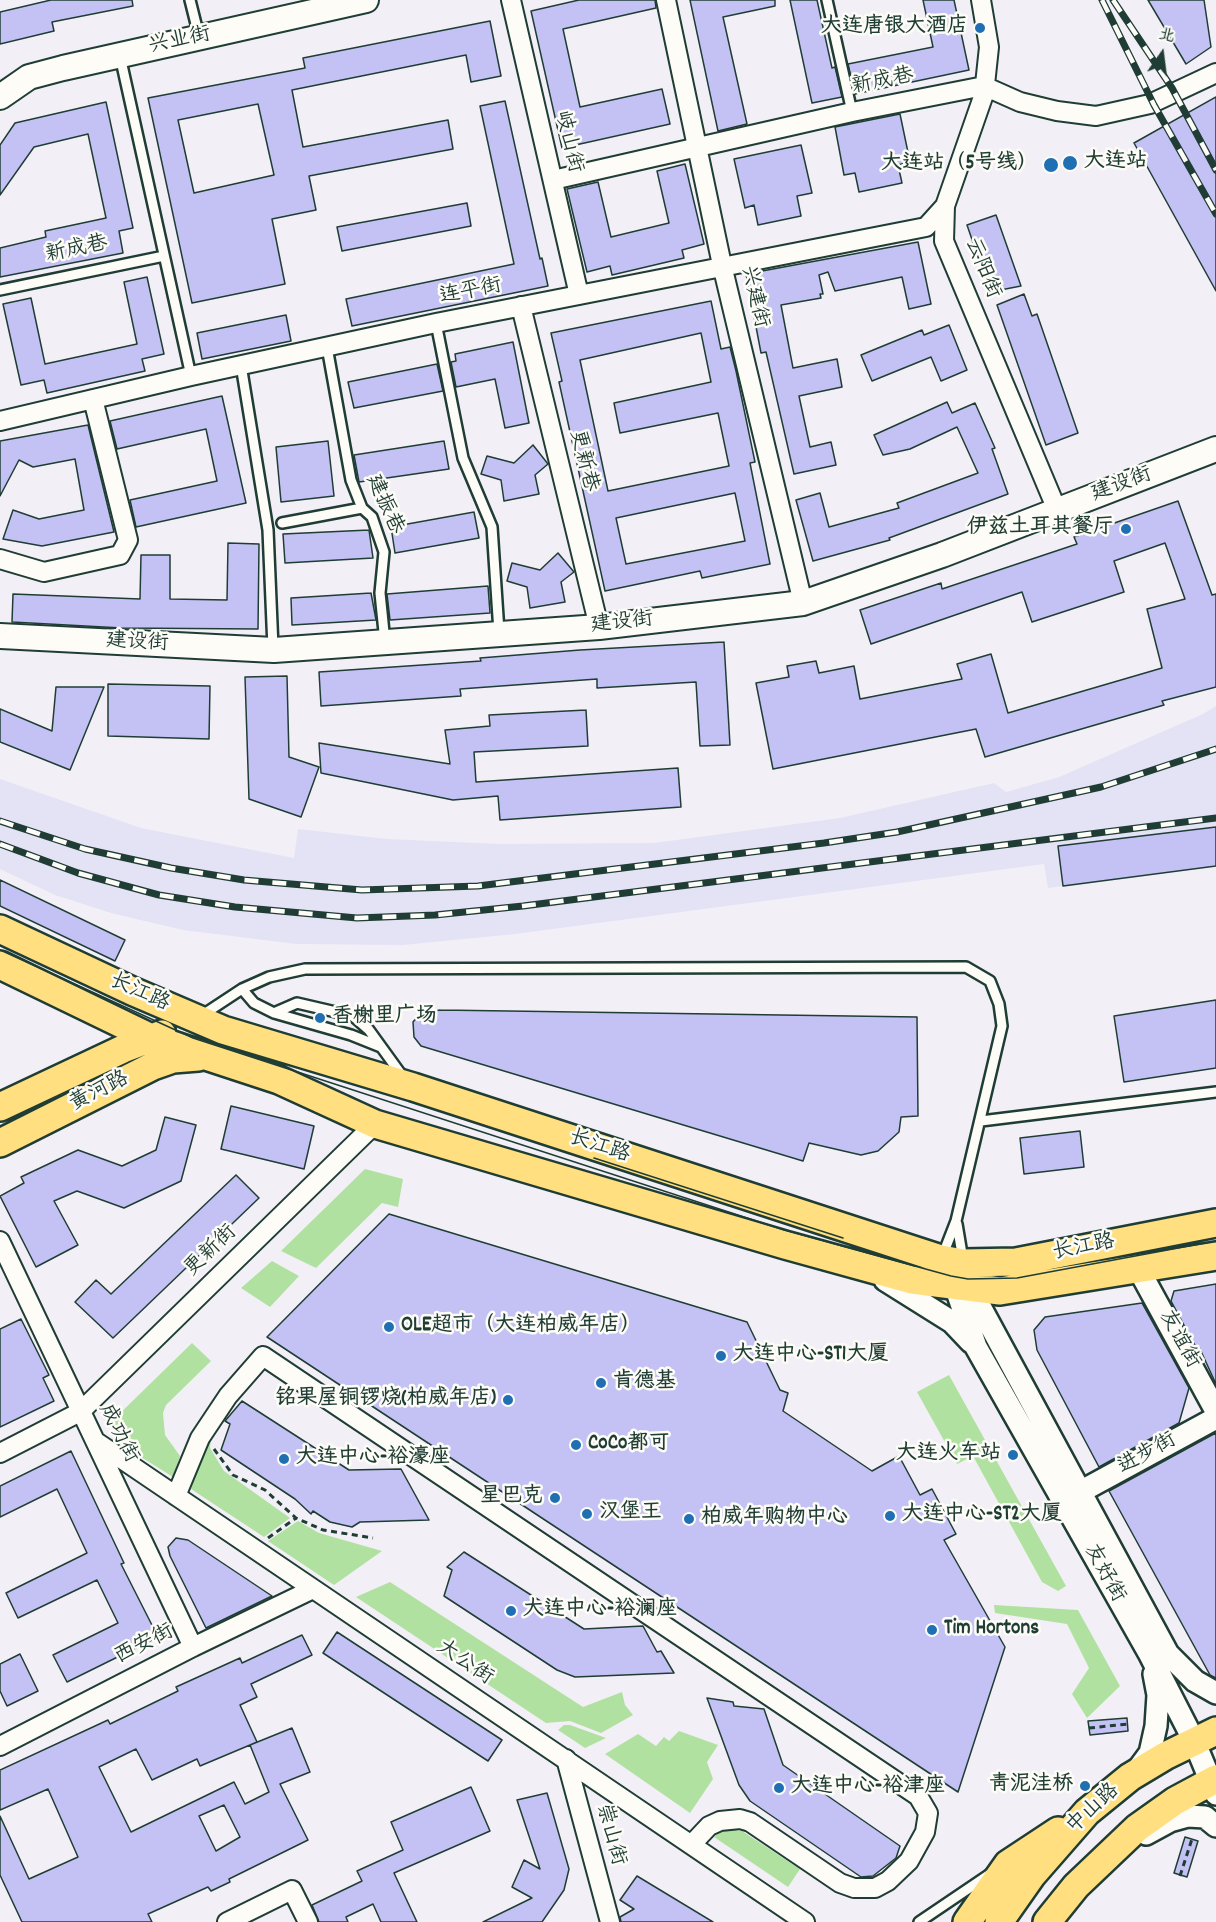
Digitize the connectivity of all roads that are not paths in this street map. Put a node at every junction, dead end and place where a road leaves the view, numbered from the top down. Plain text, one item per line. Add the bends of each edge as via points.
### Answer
1 (190, 0) edge
2 (366, 0) edge
3 (511, 0) edge
4 (666, 0) edge
5 (827, 0) edge
6 (981, 0) edge
7 (332, 4) edge
8 (200, 39) junction
9 (120, 54) junction
10 (1216, 73) edge
11 (984, 86) junction
12 (0, 97) edge
13 (852, 112) junction
14 (697, 147) junction
15 (553, 180) junction
16 (945, 206) junction
17 (164, 256) junction
18 (722, 265) junction
19 (0, 290) edge
20 (579, 294) junction
21 (521, 306) junction
22 (436, 323) junction
23 (327, 347) junction
24 (241, 365) junction
25 (191, 376) junction
26 (93, 399) junction
27 (0, 421) edge
28 (1216, 449) edge
29 (362, 508) junction
30 (1057, 510) junction
31 (282, 523) dead end
32 (0, 559) edge
33 (803, 603) junction
34 (600, 627) junction
35 (499, 634) junction
36 (0, 636) edge
37 (385, 642) junction
38 (274, 650) junction
39 (0, 929) edge
40 (0, 965) edge
41 (242, 989) junction
42 (274, 1013) junction
43 (196, 1019) junction
44 (151, 1038) junction
45 (381, 1047) junction
46 (205, 1057) junction
47 (413, 1087) junction
48 (1216, 1092) edge
49 (0, 1107) edge
50 (981, 1121) junction
51 (375, 1124) junction
52 (0, 1143) edge
53 (956, 1221) junction
54 (1216, 1223) edge
55 (0, 1241) edge
56 (1216, 1256) edge
57 (861, 1267) junction
58 (1139, 1270) junction
59 (957, 1274) junction
60 (976, 1347) junction
61 (1216, 1411) edge
62 (80, 1412) junction
63 (1216, 1418) edge
64 (98, 1443) junction
65 (0, 1453) edge
66 (1080, 1492) junction
67 (176, 1496) junction
68 (313, 1589) junction
69 (193, 1647) junction
70 (1149, 1653) junction
71 (1216, 1693) edge
72 (1205, 1736) edge
73 (0, 1746) edge
74 (566, 1759) junction
75 (1130, 1777) junction
76 (1215, 1785) edge
77 (1087, 1812) junction
78 (1216, 1826) edge
79 (692, 1844) junction
80 (1108, 1854) junction
81 (1008, 1864) junction
82 (227, 1922) edge
83 (308, 1922) edge
84 (610, 1922) edge
85 (805, 1922) edge
86 (919, 1922) edge
87 (967, 1922) edge
88 (999, 1922) edge
89 (1047, 1922) edge

1 - 8 lane
2 - 7 main road, 兴业街
3 - 15 street, 岐山街
4 - 14 street, 兴建街
5 - 13 lane
6 - 11 street, 云阳街 via 989,47
7 - 8 main road, 兴业街
8 - 9 main road, 兴业街
9 - 12 main road, 兴业街 via 29,77
9 - 17 lane
10 - 11 street via 1150,104 1096,116 1020,102
11 - 13 street, 新成巷
11 - 16 street, 云阳街
13 - 14 street, 新成巷
14 - 15 street, 新成巷
14 - 18 street, 兴建街
15 - 20 street, 岐山街
16 - 18 street, 连平街 via 926,227
16 - 30 street, 云阳街 via 945,241
17 - 19 lane, 新成巷
17 - 25 lane
18 - 20 street, 连平街
18 - 33 street, 兴建街
20 - 21 street, 连平街
21 - 22 street, 连平街
21 - 34 street, 更新巷
22 - 23 street, 连平街
22 - 35 lane via 463,458 492,527
23 - 24 street, 连平街
23 - 29 lane, 建振巷 via 351,480
24 - 25 street, 连平街
24 - 38 lane via 268,530
25 - 26 street, 连平街
26 - 27 street, 连平街
26 - 32 street via 128,540 120,555 44,572
28 - 30 main road, 建设街
29 - 31 lane
29 - 37 lane, 建振巷 via 372,517 384,552 380,593
30 - 33 main road, 建设街
33 - 34 main road, 建设街
34 - 35 main road, 建设街
35 - 37 main road, 建设街
36 - 38 main road, 建设街
37 - 38 main road, 建设街
39 - 43 main road, 长江路
40 - 44 main road, 长江路
41 - 42 lane via 254,1003
41 - 43 lane
41 - 50 lane via 269,977 304,969 966,967 990,981 1002,1026
42 - 45 lane
42 - 45 lane via 297,1003 353,1016
43 - 44 main road, 黄河路
43 - 47 main road, 长江路
44 - 46 main road, 长江路
44 - 49 main road, 黄河路
45 - 47 lane
46 - 51 main road, 长江路 via 279,1080
46 - 52 main road, 黄河路 via 173,1059 153,1066
47 - 59 main road, 长江路
48 - 50 lane
50 - 53 lane
51 - 57 main road, 长江路
51 - 62 street, 更新街
53 - 59 lane
53 - 59 lane
54 - 59 main road, 长江路
55 - 62 street, 成功街
56 - 58 main road, 长江路
57 - 59 main road, 长江路 via 912,1280
57 - 60 street via 952,1322
58 - 59 main road, 长江路 via 1000,1291
58 - 61 street, 友谊街
59 - 60 street, 友好街
59 - 66 street, 友好街
60 - 70 street, 友好街
62 - 64 street, 成功街
62 - 65 street, 更新街
63 - 66 street, 进步街
64 - 67 street, 大公街
64 - 69 street, 成功街
66 - 71 street, 友好街 via 1168,1654 1195,1681
67 - 68 street, 大公街
67 - 79 street via 200,1438 228,1396 263,1356 918,1796 928,1814 925,1832 909,1861 875,1888 840,1883 740,1819 709,1826
68 - 69 street, 西安街
68 - 74 street, 大公街
69 - 73 street, 西安街
70 - 72 street, 友好街
70 - 75 street via 1158,1695 1156,1726 1150,1753
72 - 75 main road, 中山路
72 - 76 street, 友好街
74 - 79 street, 大公街
74 - 84 street, 崇山街
75 - 77 main road, 中山路
76 - 80 main road, 中山路 via 1175,1801
77 - 81 main road
77 - 88 main road, 中山路 via 1039,1866
78 - 80 street via 1205,1817 1188,1816 1170,1821
79 - 85 street, 大公街
80 - 89 main road, 中山路
81 - 86 lane
81 - 87 main road
82 - 83 street via 292,1890

